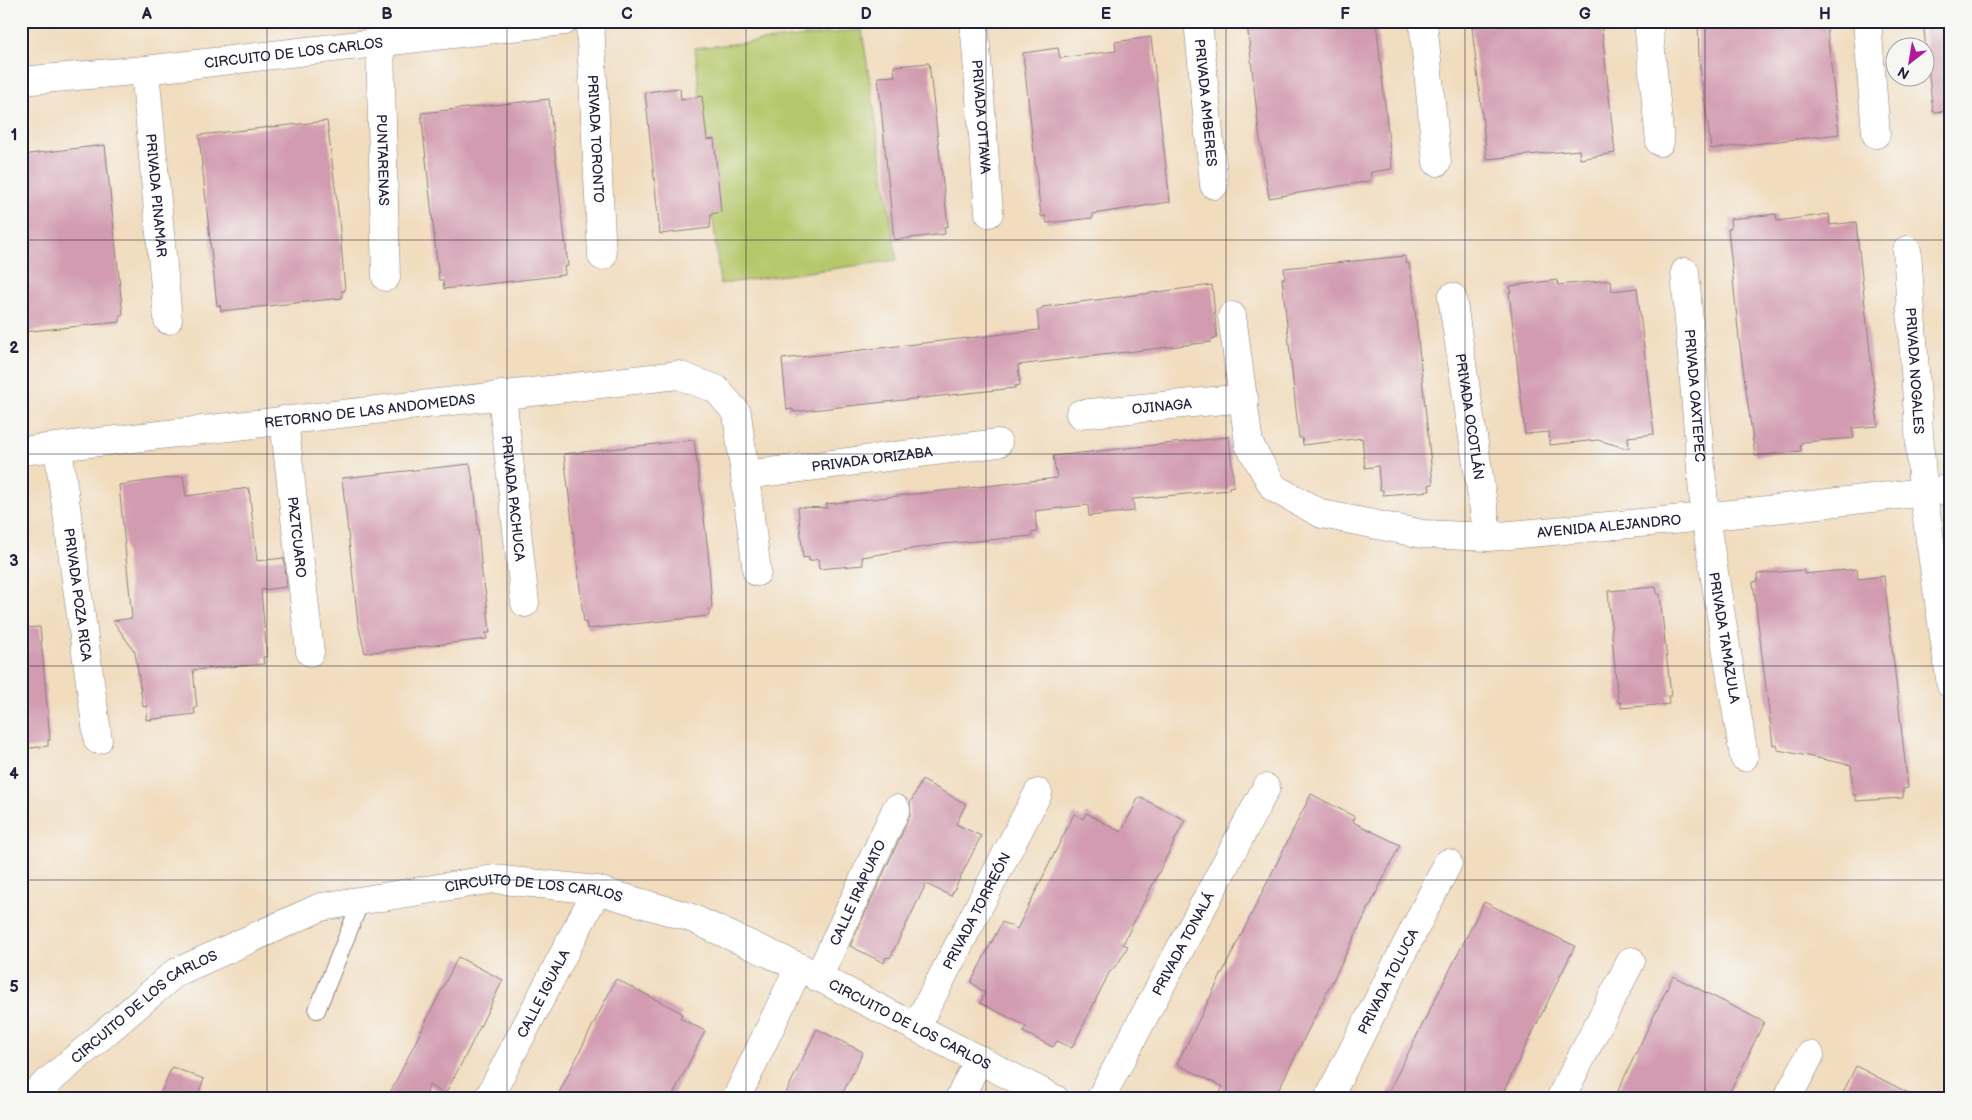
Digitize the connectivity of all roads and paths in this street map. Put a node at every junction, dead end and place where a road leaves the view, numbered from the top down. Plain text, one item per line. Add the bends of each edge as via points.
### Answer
1 (564, 21) edge
2 (590, 21) edge
3 (974, 21) edge
4 (1198, 21) edge
5 (1423, 21) edge
6 (1648, 21) edge
7 (1867, 21) edge
8 (380, 44) junction
9 (145, 70) junction
10 (21, 81) edge
11 (1876, 134) dead end
12 (1660, 142) dead end
13 (1437, 162) dead end
14 (1214, 185) dead end
15 (990, 213) dead end
16 (1908, 250) dead end
17 (602, 256) dead end
18 (1685, 272) dead end
19 (386, 277) dead end
20 (1452, 296) dead end
21 (1232, 316) dead end
22 (168, 320) dead end
23 (502, 394) junction
24 (1244, 398) junction
25 (1080, 414) dead end
26 (284, 420) junction
27 (998, 443) dead end
28 (58, 448) junction
29 (21, 451) edge
30 (745, 475) junction
31 (1951, 489) edge
32 (1922, 492) junction
33 (1705, 517) junction
34 (1488, 537) junction
35 (757, 572) dead end
36 (525, 603) dead end
37 (310, 652) dead end
38 (1951, 685) edge
39 (98, 740) dead end
40 (1744, 757) dead end
41 (1266, 788) dead end
42 (1038, 793) dead end
43 (896, 809) dead end
44 (1448, 863) dead end
45 (597, 890) junction
46 (361, 901) junction
47 (1631, 961) dead end
48 (808, 972) junction
49 (317, 1010) dead end
50 (916, 1027) junction
51 (1810, 1054) dead end
52 (979, 1059) junction
53 (28, 1099) edge
54 (488, 1099) edge
55 (736, 1099) edge
56 (959, 1099) edge
57 (1055, 1099) edge
58 (1100, 1099) edge
59 (1328, 1099) edge
60 (1560, 1099) edge
61 (1787, 1099) edge

1 - 8 street, CIRCUITO DE LOS CARLOS
2 - 17 street, PRIVADA TORONTO
3 - 15 street, PRIVADA OTTAWA
4 - 14 street, PRIVADA AMBERES
5 - 13 street
6 - 12 street
7 - 11 street
8 - 9 street, CIRCUITO DE LOS CARLOS
8 - 19 street, PUNTARENAS
9 - 10 street, CIRCUITO DE LOS CARLOS
9 - 22 street, PRIVADA PINAMAR
16 - 32 street, PRIVADA NOGALES
18 - 33 street, PRIVADA OAXTEPEC
20 - 34 street, PRIVADA OCOTLÁN
21 - 24 street
23 - 26 street, RETORNO DE LAS ANDOMEDAS
23 - 30 street, RETORNO DE LAS ANDOMEDAS via 678,375 716,389 737,414
23 - 36 street, PRIVADA PACHUCA
24 - 25 street, OJINAGA
24 - 34 street, AVENIDA ALEJANDRO via 1249,444 1274,488 1322,514 1423,534
26 - 28 street, RETORNO DE LAS ANDOMEDAS
26 - 37 street, PAZTCUARO
27 - 30 street, PRIVADA ORIZABA
28 - 29 street, RETORNO DE LAS ANDOMEDAS
28 - 39 street, PRIVADA POZA RICA
30 - 35 street
31 - 32 street, AVENIDA ALEJANDRO
32 - 33 street, AVENIDA ALEJANDRO
32 - 38 street, PRIVADA NOGALES
33 - 34 street, AVENIDA ALEJANDRO
33 - 40 street, PRIVADA TAMAZULA
41 - 58 street, PRIVADA TONALÁ
42 - 50 street, PRIVADA TORREÓN
43 - 48 street, CALLE IRAPUATO
44 - 59 street, PRIVADA TOLUCA
45 - 46 street, CIRCUITO DE LOS CARLOS via 494,879
45 - 48 street, CIRCUITO DE LOS CARLOS via 689,917
45 - 54 street, CALLE IGUALA
46 - 49 lane
46 - 53 street, CIRCUITO DE LOS CARLOS via 321,907 175,973
47 - 60 street
48 - 50 street, CIRCUITO DE LOS CARLOS
48 - 55 street, CALLE IRAPUATO
50 - 52 street, CIRCUITO DE LOS CARLOS
51 - 61 street
52 - 56 street
52 - 57 street, CIRCUITO DE LOS CARLOS

